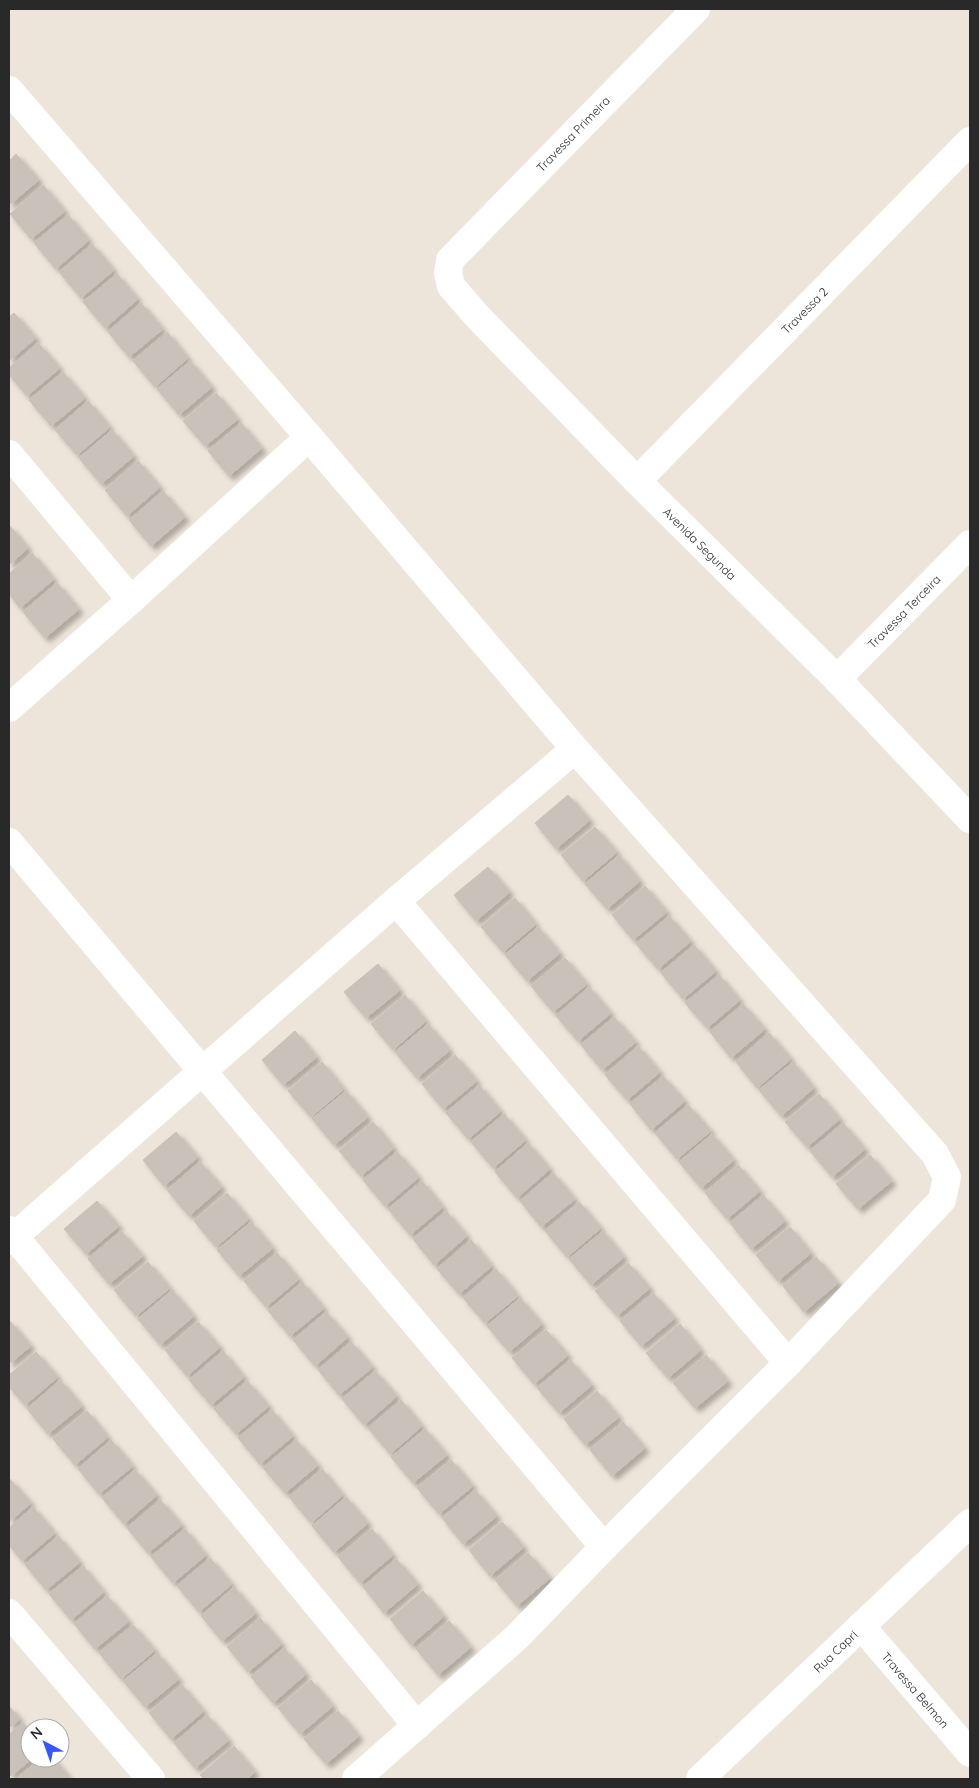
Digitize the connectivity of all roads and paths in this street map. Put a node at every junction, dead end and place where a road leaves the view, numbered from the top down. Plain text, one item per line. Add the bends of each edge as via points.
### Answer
1 (696, 9) edge
2 (9, 90) edge
3 (970, 141) edge
4 (450, 260) joint
5 (308, 438) junction
6 (9, 454) edge
7 (637, 481) junction
8 (970, 544) edge
9 (131, 600) junction
10 (837, 679) junction
11 (9, 708) edge
12 (574, 749) junction
13 (970, 819) edge
14 (9, 842) edge
15 (396, 901) junction
16 (202, 1071) junction
17 (10, 1236) edge
18 (788, 1363) junction
19 (970, 1523) edge
20 (604, 1546) junction
21 (9, 1613) edge
22 (861, 1626) junction
23 (417, 1726) junction
24 (970, 1753) edge
25 (151, 1779) edge
26 (356, 1779) edge
27 (700, 1779) edge

1 - 4 street, Travessa Primeira
2 - 5 street
3 - 7 street, Travessa 2
4 - 7 street, Avenida Segunda via 451,286
5 - 9 street
5 - 12 street
6 - 9 street
7 - 10 street, Avenida Segunda
8 - 10 street, Travessa Terceira
9 - 11 street
10 - 13 street, Avenida Segunda
12 - 15 street
12 - 18 street via 935,1154 947,1178 942,1200
14 - 16 street
15 - 16 street
15 - 18 street
16 - 17 street
16 - 20 street
17 - 23 street
18 - 20 street
19 - 22 street, Rua Capri
20 - 23 street via 517,1638
21 - 25 street
22 - 24 street, Travessa Belmon
22 - 27 street, Rua Capri
23 - 26 street

